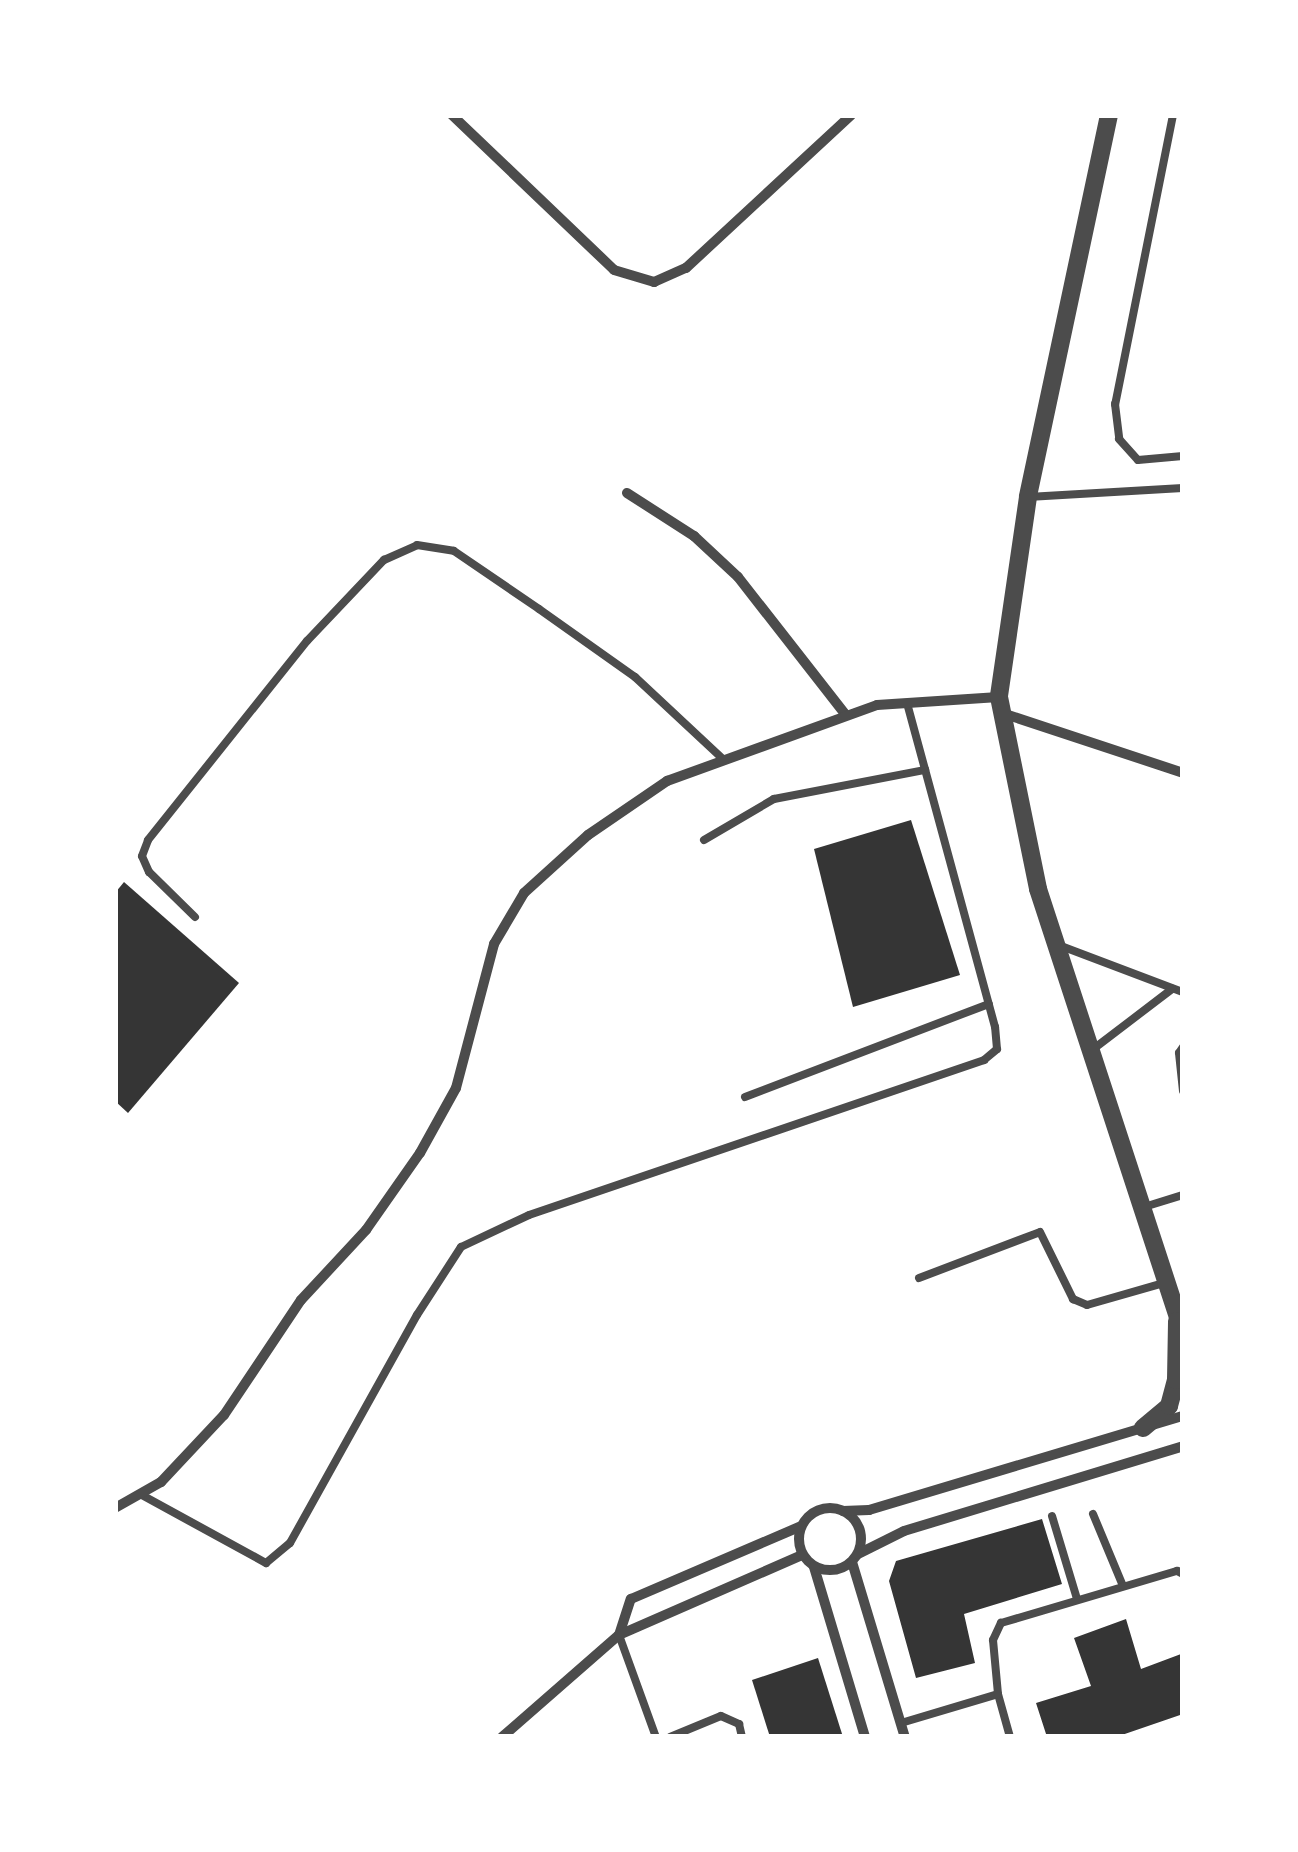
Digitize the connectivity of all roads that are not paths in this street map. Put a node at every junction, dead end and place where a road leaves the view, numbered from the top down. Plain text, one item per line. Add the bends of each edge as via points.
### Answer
1 (452, 115) edge
2 (851, 115) edge
3 (1109, 115) edge
4 (1173, 115) edge
5 (1183, 456) edge
6 (1183, 488) edge
7 (627, 492) dead end
8 (1028, 497) junction
9 (907, 704) junction
10 (1001, 705) junction
11 (846, 715) junction
12 (723, 759) junction
13 (925, 770) junction
14 (1183, 773) edge
15 (704, 840) dead end
16 (195, 916) dead end
17 (1056, 944) junction
18 (1172, 989) junction
19 (1183, 992) edge
20 (989, 1004) junction
21 (1183, 1047) edge
22 (1091, 1051) junction
23 (1183, 1090) edge
24 (745, 1096) dead end
25 (1183, 1196) edge
26 (1142, 1207) junction
27 (919, 1278) dead end
28 (1167, 1282) junction
29 (1180, 1323) edge
30 (1183, 1416) edge
31 (1144, 1428) junction
32 (1183, 1446) edge
33 (140, 1494) junction
34 (115, 1508) edge
35 (843, 1511) junction
36 (1093, 1514) dead end
37 (1052, 1516) dead end
38 (802, 1526) junction
39 (802, 1555) junction
40 (855, 1558) junction
41 (814, 1567) junction
42 (1183, 1574) edge
43 (1123, 1586) junction
44 (1077, 1600) junction
45 (618, 1635) junction
46 (998, 1694) junction
47 (901, 1723) junction
48 (502, 1737) edge
49 (656, 1737) edge
50 (670, 1737) edge
51 (742, 1737) edge
52 (866, 1737) edge
53 (905, 1737) edge
54 (1010, 1737) edge

1 - 2 street via 614,270 654,282 686,268
3 - 8 street
4 - 5 lane via 1115,404 1119,439 1138,460
6 - 8 lane
7 - 11 street via 694,536 738,577
8 - 10 street
9 - 10 street
9 - 11 street
9 - 13 lane
10 - 14 street
10 - 17 street via 1038,889
11 - 12 street
12 - 16 lane via 635,677 539,609 454,550 417,545 384,560 307,641 148,840 142,856 149,872
12 - 33 street via 667,781 588,835 524,892 494,944 456,1088 420,1153 366,1230 301,1300 224,1415 161,1482
13 - 15 lane via 774,799
13 - 20 lane
17 - 18 lane
17 - 22 street
18 - 19 lane
18 - 22 lane
20 - 24 lane
20 - 33 lane via 997,1049 984,1060 529,1215 461,1248 416,1315 290,1543 266,1563
21 - 23 lane
22 - 26 street
25 - 26 lane
26 - 28 street
27 - 28 lane via 1040,1232 1072,1299 1088,1306
28 - 29 street
29 - 31 street via 1169,1406
30 - 31 street
31 - 35 street via 869,1510
32 - 40 street via 904,1531
33 - 34 street
35 - 38 street via 815,1512
35 - 40 street via 858,1524
36 - 43 lane
37 - 44 lane
38 - 39 street
38 - 45 street via 630,1598
39 - 41 street
39 - 45 street
40 - 41 street via 834,1571
40 - 47 street
41 - 52 street
42 - 43 lane
43 - 44 lane
44 - 46 lane via 1001,1623 993,1640
45 - 48 street
45 - 49 lane
46 - 47 lane
46 - 54 lane
47 - 53 street
50 - 51 lane via 721,1716 738,1724

